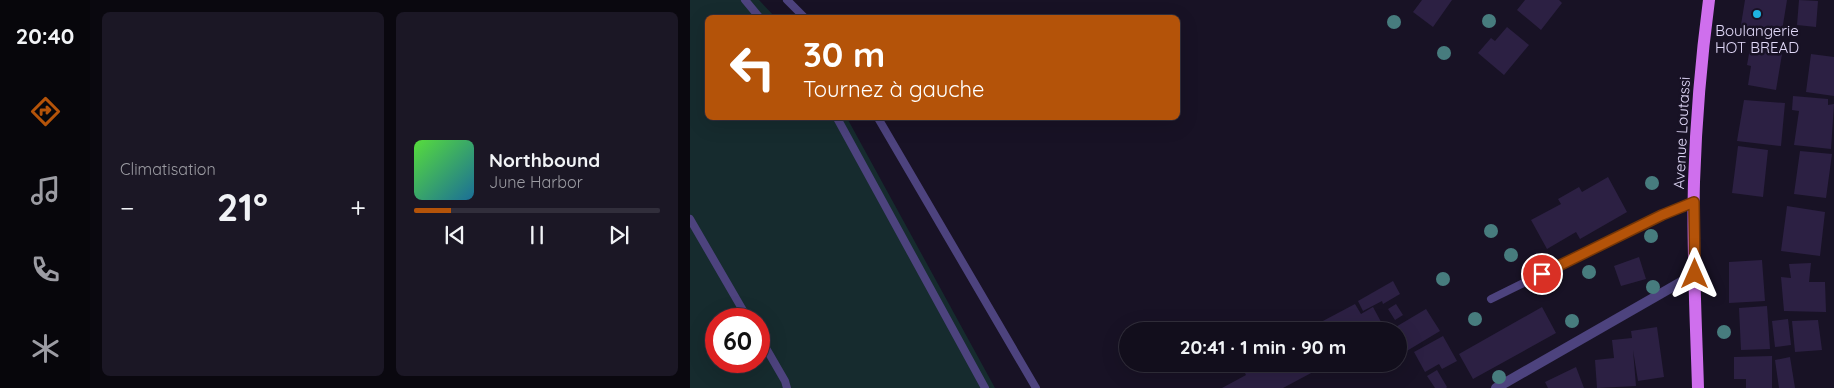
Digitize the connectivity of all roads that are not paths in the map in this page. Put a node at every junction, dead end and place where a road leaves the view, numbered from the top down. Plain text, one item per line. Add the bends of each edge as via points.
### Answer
1 (746, 0) edge
2 (787, 0) edge
3 (1709, 0) edge
4 (758, 15) edge
5 (802, 15) edge
6 (838, 120) edge
7 (879, 120) edge
8 (1694, 202) junction
9 (690, 218) edge
10 (1695, 274) junction
11 (1491, 299) dead end
12 (742, 308) edge
13 (770, 354) edge
14 (786, 388) edge
15 (985, 388) edge
16 (1036, 388) edge
17 (1496, 388) edge
18 (1697, 388) edge

1 - 4 lane
2 - 5 lane
3 - 8 main road, Avenue Loutassi via 1699,93
6 - 15 lane
7 - 16 lane
8 - 10 main road, Avenue Loutassi
8 - 11 lane
9 - 12 lane
10 - 17 street
10 - 18 main road, Avenue Loutassi
13 - 14 lane via 786,381

